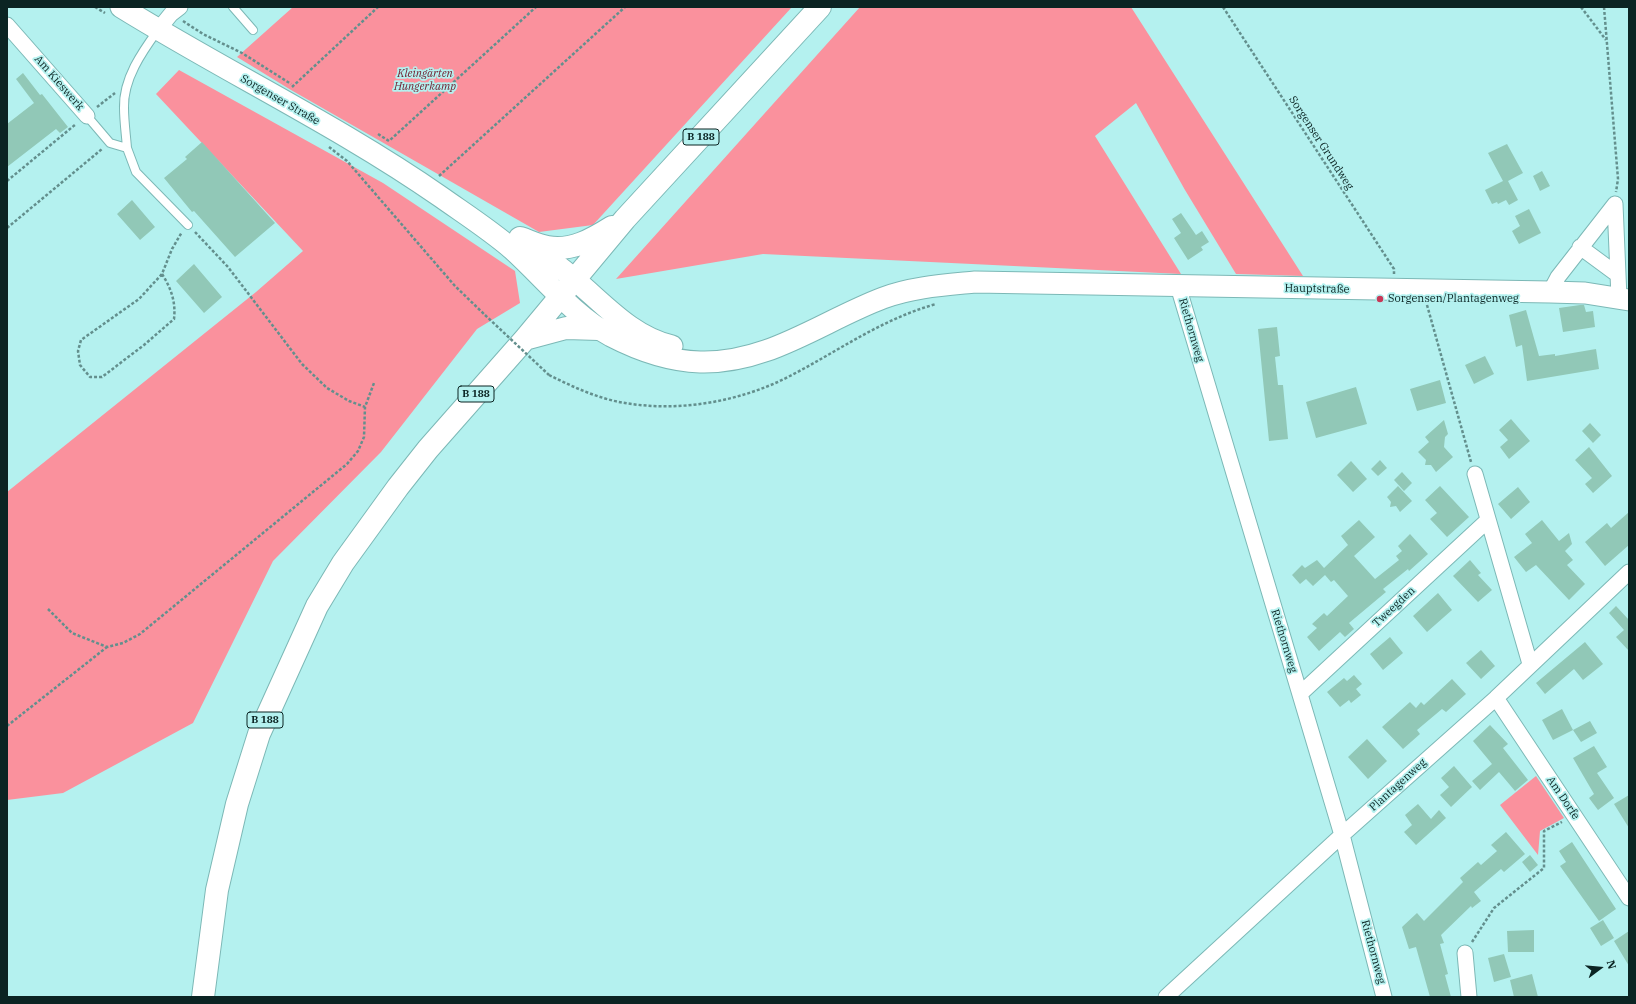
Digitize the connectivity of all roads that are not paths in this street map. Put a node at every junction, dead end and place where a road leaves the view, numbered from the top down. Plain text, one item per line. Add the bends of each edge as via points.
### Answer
1 (121, 7) edge
2 (232, 7) edge
3 (820, 7) edge
4 (176, 11) edge
5 (7, 25) edge
6 (158, 30) junction
7 (253, 30) dead end
8 (87, 116) joint
9 (127, 148) junction
10 (432, 191) junction
11 (626, 219) junction
12 (188, 225) road end
13 (520, 238) junction
14 (1580, 247) junction
15 (1618, 275) junction
16 (575, 279) junction
17 (1178, 286) junction
18 (1550, 292) junction
19 (561, 296) junction
20 (1624, 299) edge
21 (599, 329) junction
22 (798, 337) junction
23 (524, 339) junction
24 (1475, 474) road end
25 (1488, 520) junction
26 (1629, 572) edge
27 (1530, 664) junction
28 (1300, 694) junction
29 (1496, 698) junction
30 (1342, 835) junction
31 (1629, 898) edge
32 (1465, 953) road end
33 (203, 996) edge
34 (1166, 997) edge
35 (1384, 997) edge
36 (1469, 997) edge

1 - 6 main road, Sorgenser Straße
2 - 7 lane
3 - 11 main road, B 188
4 - 6 street
5 - 8 street, Am Kieswerk
6 - 9 lane via 137,63 126,89 124,108
6 - 10 main road, Sorgenser Straße via 292,92 374,154
8 - 9 lane, Am Kieswerk via 110,143
9 - 12 lane via 136,172
10 - 13 main road
10 - 19 main road via 511,248
11 - 13 main road via 591,240 570,247 548,247
11 - 16 main road, B 188
13 - 16 main road
14 - 15 street
14 - 15 street, Hauptstraße via 1615,204
14 - 18 street
15 - 20 street, Hauptstraße
16 - 19 main road, B 188
16 - 22 main road via 629,327 663,344 700,352 736,352
17 - 18 main road, Hauptstraße
17 - 22 main road, Hauptstraße via 975,282 917,289 886,296
17 - 28 street, Riethornweg
18 - 20 main road, Hauptstraße via 1585,293
19 - 21 main road
19 - 23 main road, B 188
21 - 22 main road via 659,355 699,362 737,360 765,352
21 - 23 main road via 566,328
23 - 33 main road, B 188 via 398,487 317,606 258,734 237,804 217,890
24 - 25 street
25 - 27 street
25 - 28 street, Tweegden
26 - 27 street, Plantagenweg
27 - 29 street, Plantagenweg
28 - 30 street, Riethornweg
29 - 30 street, Plantagenweg
29 - 31 street, Am Dorfe
30 - 34 street, Plantagenweg
30 - 35 street, Riethornweg
32 - 36 street

